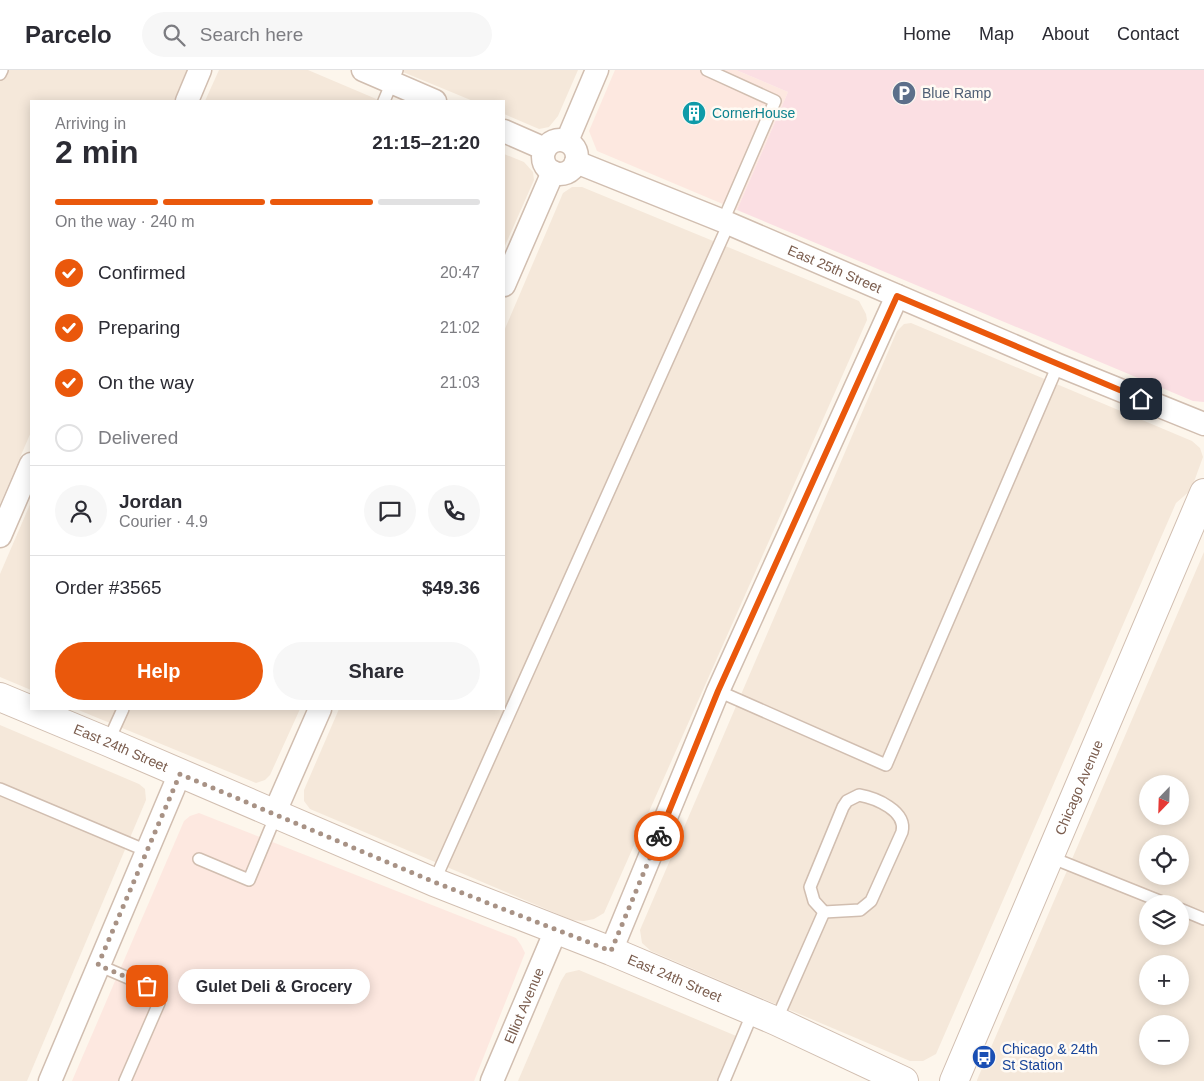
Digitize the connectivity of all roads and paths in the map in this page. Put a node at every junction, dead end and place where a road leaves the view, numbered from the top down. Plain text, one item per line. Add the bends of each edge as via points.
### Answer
1 (2, 70) edge
2 (200, 70) edge
3 (363, 70) edge
4 (598, 70) edge
5 (707, 70) edge
6 (0, 74) edge
7 (391, 85) edge
8 (187, 100) edge
9 (432, 100) edge
10 (505, 131) edge
11 (567, 141) junction
12 (545, 149) junction
13 (576, 162) junction
14 (553, 172) junction
15 (726, 222) junction
16 (505, 284) edge
17 (897, 296) junction
18 (1058, 365) junction
19 (1204, 424) edge
20 (30, 466) edge
21 (1204, 493) edge
22 (0, 536) edge
23 (718, 691) junction
24 (0, 697) edge
25 (30, 710) edge
26 (31, 710) edge
27 (123, 710) edge
28 (320, 710) edge
29 (108, 742) junction
30 (180, 774) junction
31 (0, 790) edge
32 (275, 814) junction
33 (147, 851) junction
34 (1050, 857) junction
35 (199, 859) dead end
36 (434, 882) junction
37 (1145, 895) edge
38 (824, 912) junction
39 (1189, 913) edge
40 (1204, 919) edge
41 (556, 930) junction
42 (611, 951) junction
43 (98, 965) junction
44 (765, 1017) junction
45 (50, 1081) edge
46 (125, 1081) edge
47 (492, 1081) edge
48 (724, 1081) edge
49 (904, 1081) edge
50 (954, 1081) edge

1 - 6 lane
2 - 8 street
3 - 7 street
4 - 11 street
5 - 15 lane via 775,101
7 - 9 street
10 - 12 street
11 - 12 street via 557,140
11 - 13 street via 574,148
12 - 14 street via 543,159
13 - 14 street via 569,171
13 - 15 street, East 25th Street
14 - 16 street
15 - 17 street, East 25th Street
15 - 36 lane
17 - 18 street, East 25th Street
17 - 23 street
18 - 19 street, East 25th Street
18 - 23 lane via 886,765
20 - 22 street
21 - 34 street, Chicago Avenue
23 - 42 street
24 - 25 street, East 24th Street
26 - 29 street, East 24th Street
27 - 29 lane
28 - 32 street
29 - 30 street, East 24th Street
30 - 32 street, East 24th Street
30 - 33 street
31 - 33 lane
32 - 35 lane via 249,880
32 - 36 street, East 24th Street
33 - 43 street
34 - 37 lane
34 - 50 street, Chicago Avenue
36 - 41 street, East 24th Street
38 - 38 lane via 860,910 871,901 879,884 904,826 893,810 875,799 859,795 843,807 810,887 814,901
38 - 44 lane
39 - 40 lane
41 - 42 street, East 24th Street
41 - 47 street, Elliot Avenue
42 - 44 street, East 24th Street
43 - 45 street
43 - 46 lane via 147,986 159,1003
44 - 48 lane
44 - 49 street, East 24th Street

